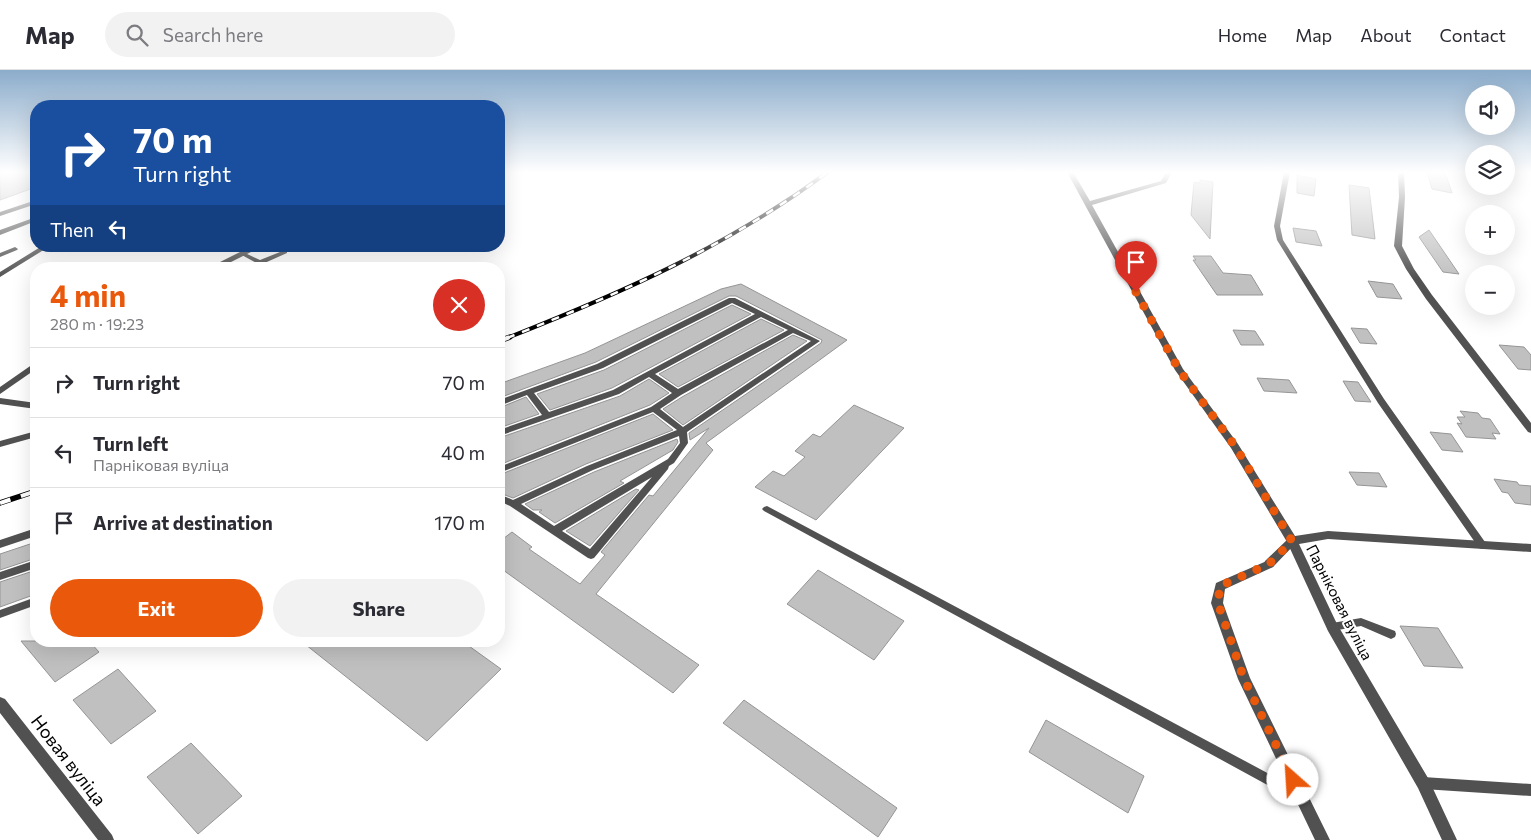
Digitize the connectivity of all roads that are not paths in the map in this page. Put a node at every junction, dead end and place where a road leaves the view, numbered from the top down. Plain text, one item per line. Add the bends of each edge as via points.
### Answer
1 (18, 208) edge
2 (1090, 208) edge
3 (1280, 208) edge
4 (1401, 208) edge
5 (0, 214) edge
6 (30, 221) edge
7 (0, 233) edge
8 (16, 249) dead end
9 (37, 252) edge
10 (245, 252) edge
11 (284, 252) dead end
12 (243, 254) junction
13 (0, 255) edge
14 (225, 262) edge
15 (258, 262) edge
16 (262, 262) edge
17 (0, 275) edge
18 (761, 314) junction
19 (793, 330) junction
20 (30, 369) edge
21 (650, 374) junction
22 (0, 391) edge
23 (529, 392) junction
24 (678, 393) junction
25 (0, 400) edge
26 (505, 401) edge
27 (30, 405) edge
28 (654, 409) junction
29 (547, 416) junction
30 (683, 430) junction
31 (1531, 430) edge
32 (505, 431) edge
33 (30, 436) edge
34 (0, 444) edge
35 (670, 461) junction
36 (505, 468) edge
37 (505, 500) edge
38 (513, 504) junction
39 (767, 509) dead end
40 (554, 531) junction
41 (30, 534) edge
42 (1292, 541) junction
43 (0, 544) edge
44 (1482, 545) junction
45 (1531, 548) edge
46 (1269, 564) joint
47 (30, 566) edge
48 (0, 576) edge
49 (30, 603) edge
50 (0, 614) edge
51 (1332, 627) junction
52 (1391, 634) dead end
53 (0, 703) edge
54 (1423, 783) junction
55 (1531, 790) edge
56 (1301, 797) junction
57 (107, 840) edge
58 (1323, 840) edge
59 (1450, 840) edge

1 - 5 lane
2 - 42 street, Парніковая вуліца via 1179,370 1235,446
3 - 44 lane via 1277,226 1280,240 1381,401
4 - 31 street via 1398,246 1410,269
6 - 7 street
8 - 13 lane
9 - 17 lane
10 - 12 street
11 - 16 lane
12 - 14 street
12 - 15 lane
18 - 19 lane
18 - 21 lane
18 - 23 lane via 732,300 600,366
19 - 24 lane
19 - 30 lane via 816,341
20 - 22 street
21 - 24 lane
21 - 29 lane via 616,392
23 - 26 lane
23 - 29 lane
24 - 28 lane
25 - 27 lane
28 - 30 lane
28 - 36 lane
29 - 32 lane
30 - 35 lane via 684,443
30 - 38 lane
33 - 34 lane
35 - 40 lane
35 - 40 lane via 591,555
37 - 38 lane
38 - 40 lane
39 - 56 lane
41 - 43 lane
42 - 44 street via 1328,535
42 - 46 lane
42 - 51 street, Парніковая вуліца
44 - 45 street
46 - 56 street via 1220,586 1218,603 1244,679
47 - 48 lane
49 - 50 lane
51 - 52 lane via 1361,622
51 - 54 street, Парніковая вуліца
53 - 57 street, Новая вуліца
54 - 55 lane
54 - 59 street, Парніковая вуліца
56 - 58 street

